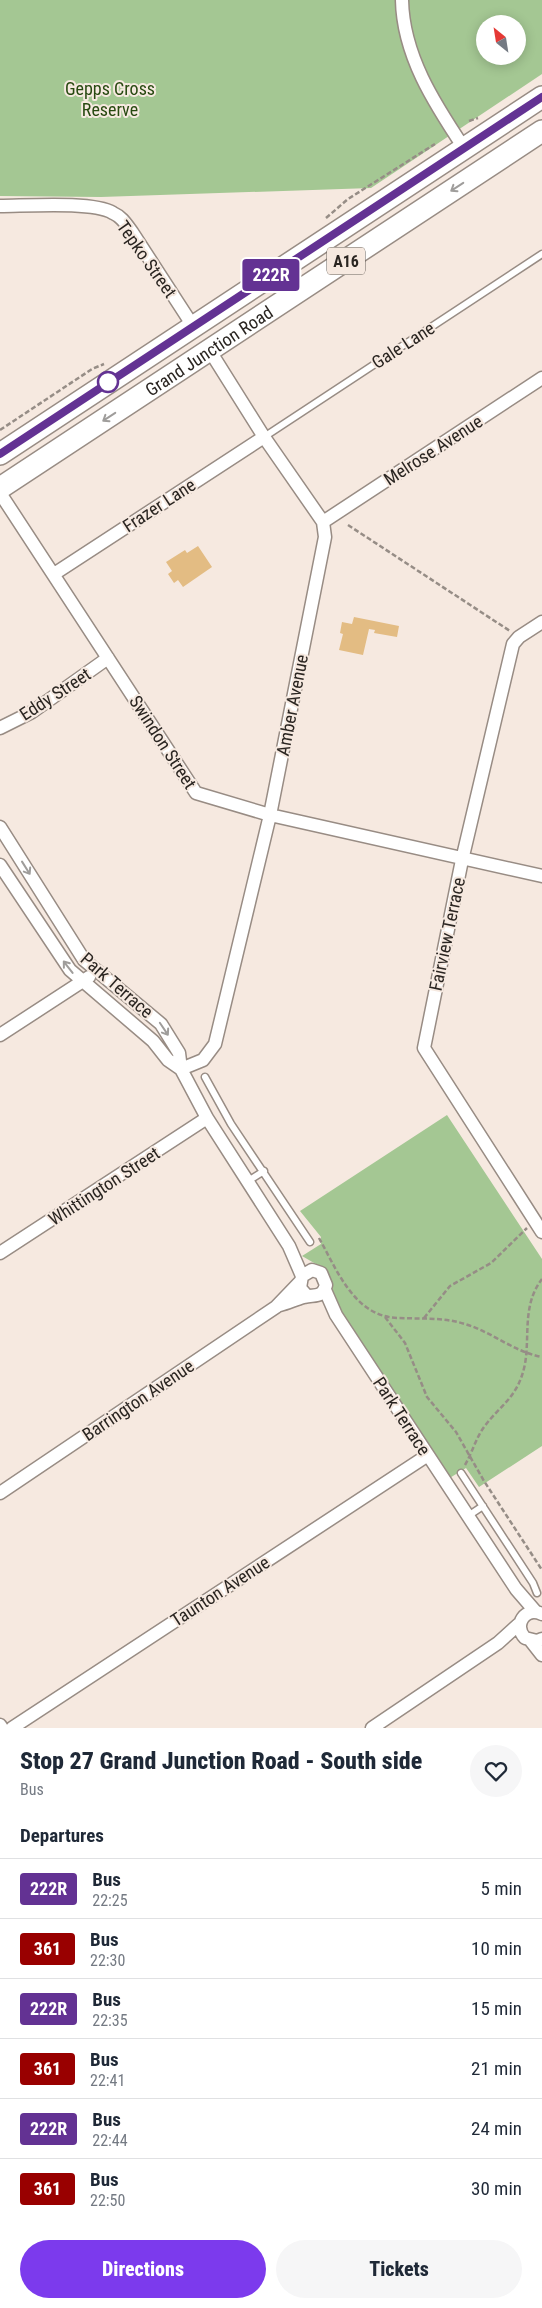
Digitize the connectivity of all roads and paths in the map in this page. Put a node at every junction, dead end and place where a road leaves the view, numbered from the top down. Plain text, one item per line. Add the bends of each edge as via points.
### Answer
1 (402, 0) edge
2 (542, 97) edge
3 (542, 122) edge
4 (542, 131) edge
5 (464, 148) junction
6 (0, 206) edge
7 (542, 254) edge
8 (193, 326) junction
9 (210, 351) junction
10 (542, 378) edge
11 (264, 437) junction
12 (0, 454) edge
13 (0, 488) edge
14 (0, 493) edge
15 (323, 522) junction
16 (348, 525) dead end
17 (54, 574) junction
18 (542, 622) edge
19 (518, 636) junction
20 (108, 658) junction
21 (0, 728) edge
22 (270, 815) junction
23 (0, 827) edge
24 (462, 860) junction
25 (0, 865) edge
26 (542, 876) edge
27 (96, 971) junction
28 (83, 983) junction
29 (0, 1035) edge
30 (181, 1069) junction
31 (205, 1077) dead end
32 (207, 1118) junction
33 (264, 1171) junction
34 (248, 1181) junction
35 (540, 1228) edge
36 (310, 1242) joint
37 (0, 1253) edge
38 (304, 1276) junction
39 (542, 1279) edge
40 (316, 1294) junction
41 (276, 1307) junction
42 (385, 1317) junction
43 (424, 1318) junction
44 (526, 1353) junction
45 (542, 1357) edge
46 (428, 1455) junction
47 (470, 1456) junction
48 (461, 1473) joint
49 (0, 1493) edge
50 (483, 1506) junction
51 (468, 1516) junction
52 (542, 1570) edge
53 (537, 1593) dead end
54 (530, 1616) edge
55 (536, 1640) edge
56 (498, 1644) junction
57 (542, 1655) edge
58 (0, 1725) edge
59 (2, 1728) edge
60 (12, 1728) edge
61 (372, 1728) edge

1 - 5 street via 402,17 416,67 439,111
2 - 5 highway, Grand Junction Road / A16
3 - 5 highway via 484,160 472,160
4 -> 9 highway, Grand Junction Road / A16
5 - 8 highway, Grand Junction Road / A16
6 - 8 street, Tepko Street via 93,206 112,212 132,232
7 - 11 lane, Gale Lane
8 - 12 highway, Grand Junction Road / A16
9 - 11 street
9 -> 13 highway, Grand Junction Road / A16
10 - 15 street, Melrose Avenue
11 - 15 street
11 - 17 street, Frazer Lane
14 - 17 street, Swindon Street
15 - 22 street, Amber Avenue via 325,537
16 - 19 path
17 - 20 street, Swindon Street
18 - 19 street
19 - 24 street, Fairview Terrace via 513,644
20 - 21 street, Eddy Street via 32,712
20 - 22 street, Swindon Street via 196,793
22 - 24 street, Swindon Street
22 - 30 street, Amber Avenue via 215,1044 203,1060
23 -> 27 street, Park Terrace via 84,960
24 - 26 street, Swindon Street
24 - 35 street, Fairview Terrace via 424,1048
28 -> 25 street, Park Terrace via 70,970
27 - 28 street
27 -> 30 street, Park Terrace via 161,1024 179,1053
28 - 29 street
28 - 30 street, Park Terrace via 153,1040 168,1060
30 - 32 street, Park Terrace
31 - 33 lane via 231,1124
32 - 34 street, Park Terrace
32 - 37 street, Whittington Street
33 - 34 lane
33 - 36 lane
34 - 38 street, Park Terrace
35 - 43 path via 491,1263 450,1286
36 - 42 path via 318,1237 357,1299
38 - 40 street via 300,1288
38 - 40 street via 324,1276
38 - 41 street, Barrington Avenue
39 - 44 path via 530,1305
40 - 41 street, Barrington Avenue
40 - 46 street, Park Terrace via 336,1315
41 - 49 street, Barrington Avenue
42 - 43 path
42 - 47 path via 405,1344 427,1397 456,1432
43 - 44 path via 454,1321 478,1328
44 - 45 path
44 - 47 path via 516,1390 481,1432
46 - 51 street, Park Terrace
46 - 60 street, Taunton Avenue
47 - 48 path
47 - 52 path
48 - 50 lane
50 - 51 lane
50 - 53 lane
51 - 54 street, Park Terrace
54 - 55 street, Park Terrace via 519,1630
54 - 56 street
55 - 56 street
55 - 57 street, Park Terrace
56 - 61 street
58 - 59 street

